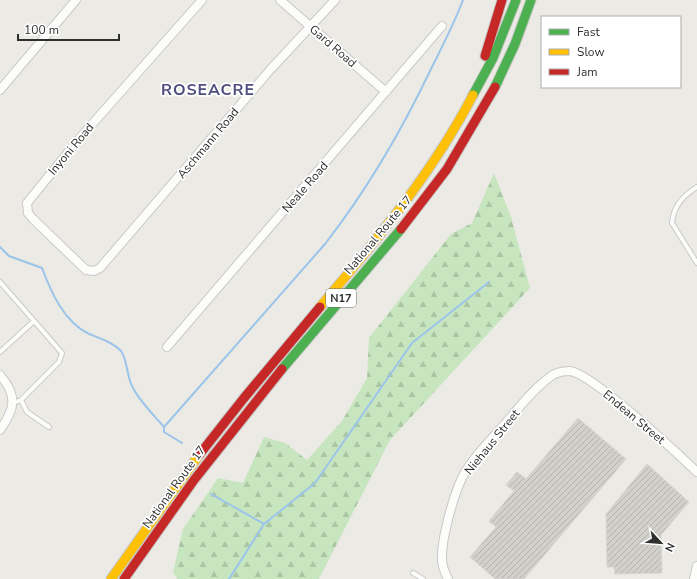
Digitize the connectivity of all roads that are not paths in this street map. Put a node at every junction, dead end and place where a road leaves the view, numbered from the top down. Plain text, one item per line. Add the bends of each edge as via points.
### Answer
1 (76, 0) edge
2 (202, 0) edge
3 (280, 0) edge
4 (335, 0) edge
5 (502, 0) edge
6 (516, 0) edge
7 (532, 0) edge
8 (541, 0) edge
9 (442, 26) dead end
10 (311, 27) junction
11 (0, 90) edge
12 (386, 92) junction
13 (463, 114) junction
14 (447, 169) junction
15 (697, 187) edge
16 (115, 252) joint
17 (697, 263) edge
18 (0, 282) edge
19 (34, 321) junction
20 (167, 347) dead end
21 (0, 352) edge
22 (565, 371) joint
23 (0, 374) edge
24 (21, 400) junction
25 (13, 404) junction
26 (49, 427) dead end
27 (0, 430) edge
28 (697, 472) edge
29 (697, 566) edge
30 (413, 573) dead end
31 (111, 579) edge
32 (124, 579) edge
33 (423, 579) edge
34 (448, 579) edge
35 (694, 579) edge

1 - 11 street
2 - 16 street, Inyoni Road via 79,139 27,203 28,213 33,219 86,270 97,271
3 - 10 street, Gard Road
4 - 10 street, Aschmann Road
5 - 13 highway via 487,51
6 - 13 highway, N17 via 494,54
7 - 14 highway, National Route 17 / N17 via 501,75
8 - 14 highway via 497,96 464,148
9 - 12 street, Neale Road
10 - 12 street, Gard Road
10 - 16 street, Aschmann Road via 270,70
12 - 20 street, Neale Road
13 - 31 highway, N17 via 403,207 220,427
14 - 32 highway, National Route 17 / N17 via 238,423 170,511
15 - 17 lane via 680,200 672,216 672,223
18 - 19 lane
19 - 21 lane
19 - 24 lane via 62,353 59,362
22 - 28 street, Endean Street via 580,374 588,379 679,454
22 - 34 street, Niehaus Street via 557,372 540,385 465,474 454,500 442,549 443,566
23 - 25 street via 10,389
24 - 25 lane
24 - 26 lane via 27,412
25 - 27 street via 10,416
29 - 35 street
30 - 33 lane

